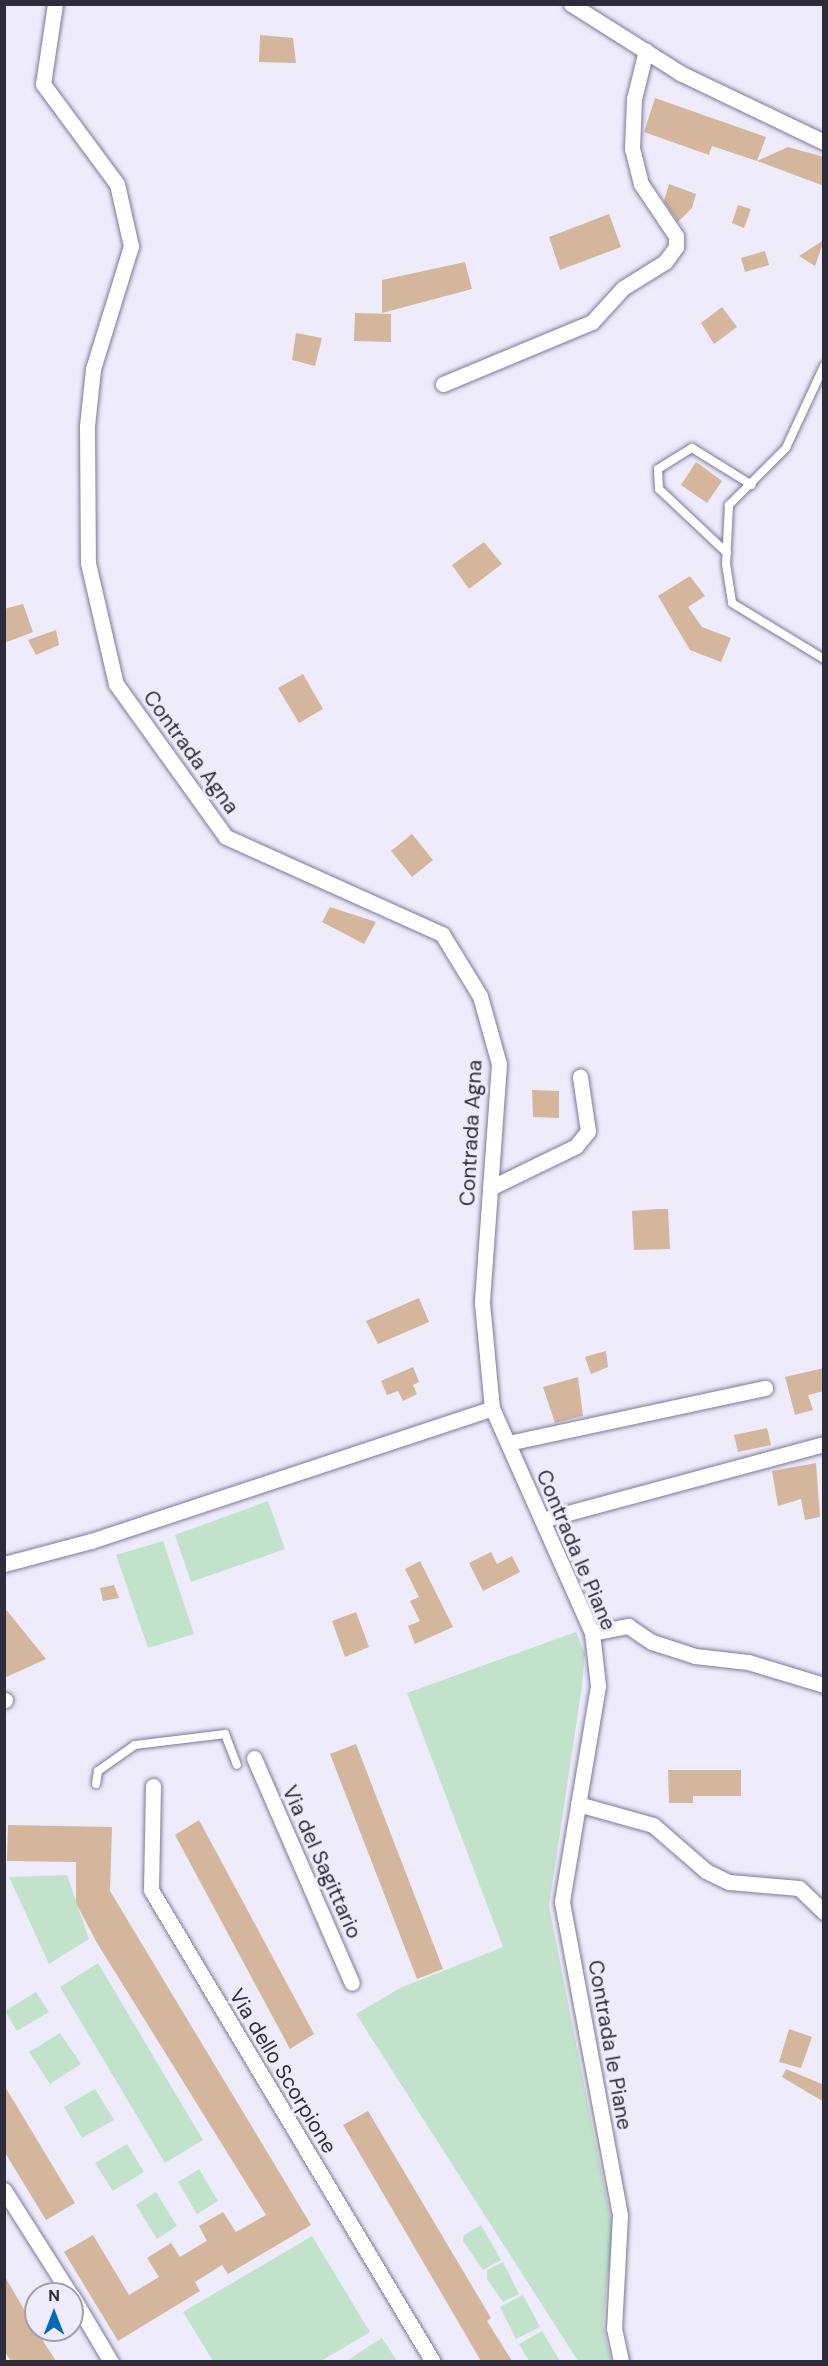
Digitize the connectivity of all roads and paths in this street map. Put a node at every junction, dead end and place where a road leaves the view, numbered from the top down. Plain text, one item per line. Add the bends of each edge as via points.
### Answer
1 (56, 4) edge
2 (572, 4) edge
3 (646, 50) junction
4 (824, 142) edge
5 (824, 366) edge
6 (443, 384) dead end
7 (752, 485) junction
8 (727, 553) junction
9 (824, 659) edge
10 (580, 1077) dead end
11 (490, 1188) junction
12 (765, 1388) dead end
13 (492, 1408) junction
14 (508, 1443) junction
15 (824, 1443) edge
16 (542, 1520) junction
17 (4, 1564) edge
18 (592, 1633) junction
19 (824, 1685) edge
20 (254, 1758) dead end
21 (237, 1765) dead end
22 (96, 1784) dead end
23 (153, 1785) dead end
24 (578, 1804) junction
25 (824, 1912) edge
26 (352, 1983) dead end
27 (4, 2190) edge
28 (63, 2282) edge
29 (84, 2316) edge
30 (111, 2361) edge
31 (433, 2361) edge
32 (621, 2361) edge

1 - 11 street, Contrada Agna via 43,84 117,184 131,246 93,369 87,426 88,563 116,684 226,837 442,934 480,996 500,1064
2 - 3 street
3 - 4 street via 680,73
3 - 6 street via 633,108 632,149 641,184 676,236 676,248 665,262 623,288 592,322 571,334 516,351
5 - 7 lane via 786,448
7 - 8 lane via 729,505
7 - 8 lane via 692,448 658,469 659,489
8 - 9 lane via 732,603
10 - 11 street via 588,1131 576,1146
11 - 13 street, Contrada Agna via 482,1303
12 - 14 street
13 - 14 street, Contrada le Piane
13 - 17 street via 91,1540
14 - 16 street, Contrada le Piane
15 - 16 street
16 - 18 street, Contrada le Piane
18 - 19 street via 628,1626 652,1642 695,1656 748,1662
18 - 24 street, Contrada le Piane via 598,1686
20 - 26 street, Via del Sagittario
21 - 22 lane via 225,1734 135,1745 98,1771
23 - 31 street, Via dello Scorpione via 151,1890
24 - 25 street via 653,1825 706,1871 729,1882 799,1888
24 - 32 street, Contrada le Piane via 562,1902 620,2215 614,2328
27 - 28 street
29 - 30 street

